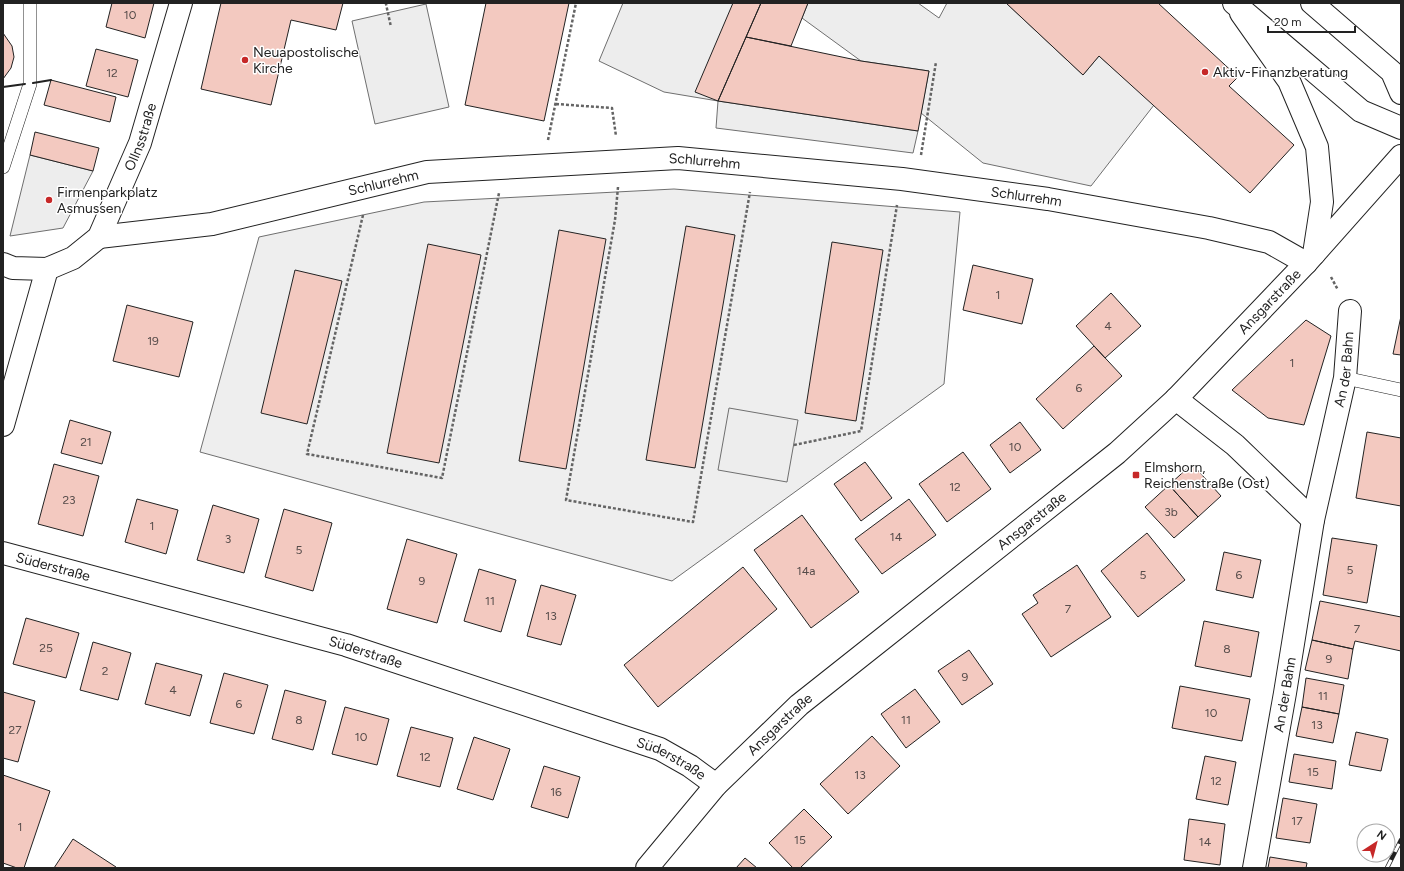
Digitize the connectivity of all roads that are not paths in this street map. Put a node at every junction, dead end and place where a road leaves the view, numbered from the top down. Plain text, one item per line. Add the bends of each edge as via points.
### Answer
1 (30, 3) edge
2 (181, 3) edge
3 (1234, 3) edge
4 (1312, 3) edge
5 (1401, 93) edge
6 (1401, 128) edge
7 (1401, 156) edge
8 (3, 167) edge
9 (99, 236) junction
10 (1310, 259) junction
11 (3, 264) edge
12 (48, 269) junction
13 (1350, 311) dead end
14 (1345, 378) junction
15 (1401, 390) edge
16 (1176, 399) junction
17 (3, 425) edge
18 (1313, 520) junction
19 (3, 553) edge
20 (716, 785) junction
21 (647, 868) edge
22 (1254, 868) edge

1 - 8 lane via 30,84
2 - 9 street, Ollnsstraße via 140,143
3 - 6 street via 1361,111
3 - 10 street via 1288,82 1317,147 1322,202
4 - 5 street via 1392,72
7 - 10 street, Ansgarstraße
9 - 10 street, Schlurrehm via 212,224 427,172 678,158 909,180 1048,198 1209,228 1269,242
9 - 12 street, Ollnsstraße via 73,258
10 - 16 street, Ansgarstraße
11 - 12 street via 13,268
12 - 17 street
13 - 14 street, An der Bahn
14 - 15 lane
14 - 18 street, An der Bahn
16 - 18 street via 1235,445
16 - 20 street, Ansgarstraße via 1117,453 799,705
18 - 22 street, An der Bahn via 1286,693
19 - 20 street, Süderstraße via 346,644 660,749
20 - 21 street, Ansgarstraße

